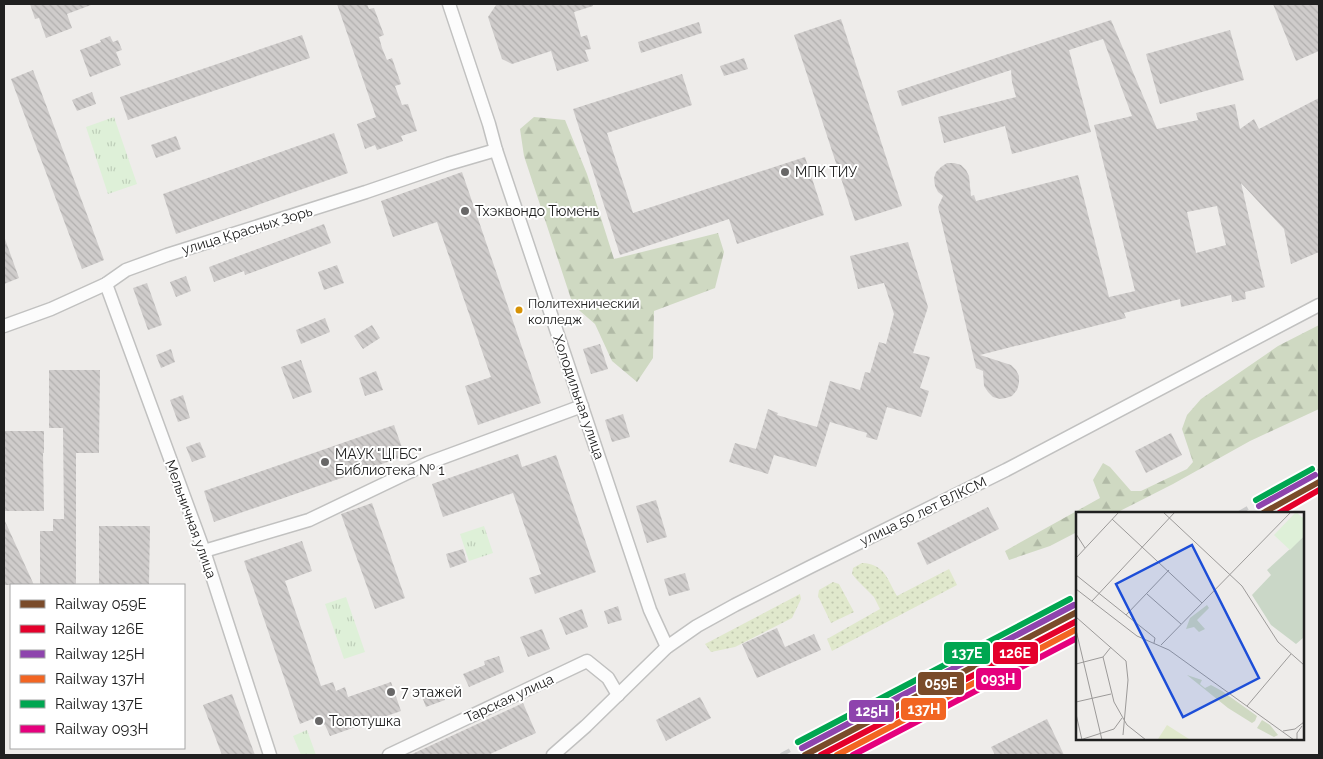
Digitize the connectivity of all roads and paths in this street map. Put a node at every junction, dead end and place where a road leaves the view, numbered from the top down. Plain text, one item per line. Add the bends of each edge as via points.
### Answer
1 (449, 4) edge
2 (496, 150) junction
3 (106, 284) junction
4 (1319, 305) edge
5 (4, 326) edge
6 (582, 406) junction
7 (204, 551) junction
8 (667, 647) junction
9 (618, 695) junction
10 (270, 755) edge
11 (389, 755) edge
12 (553, 755) edge

1 - 2 street, Холодильная улица
2 - 3 street, улица Красных Зорь via 167,255 126,270
2 - 6 street, Холодильная улица
3 - 5 street, улица Красных Зорь
3 - 7 street, Мельничная улица
4 - 8 street, улица 50 лет ВЛКСМ via 1006,470 735,605
6 - 7 street via 428,463 309,520
6 - 8 street, Холодильная улица via 650,610
7 - 10 street, Мельничная улица
8 - 9 street, улица 50 лет ВЛКСМ
9 - 11 street, Тарская улица via 608,678 587,661
9 - 12 street, улица 50 лет ВЛКСМ

